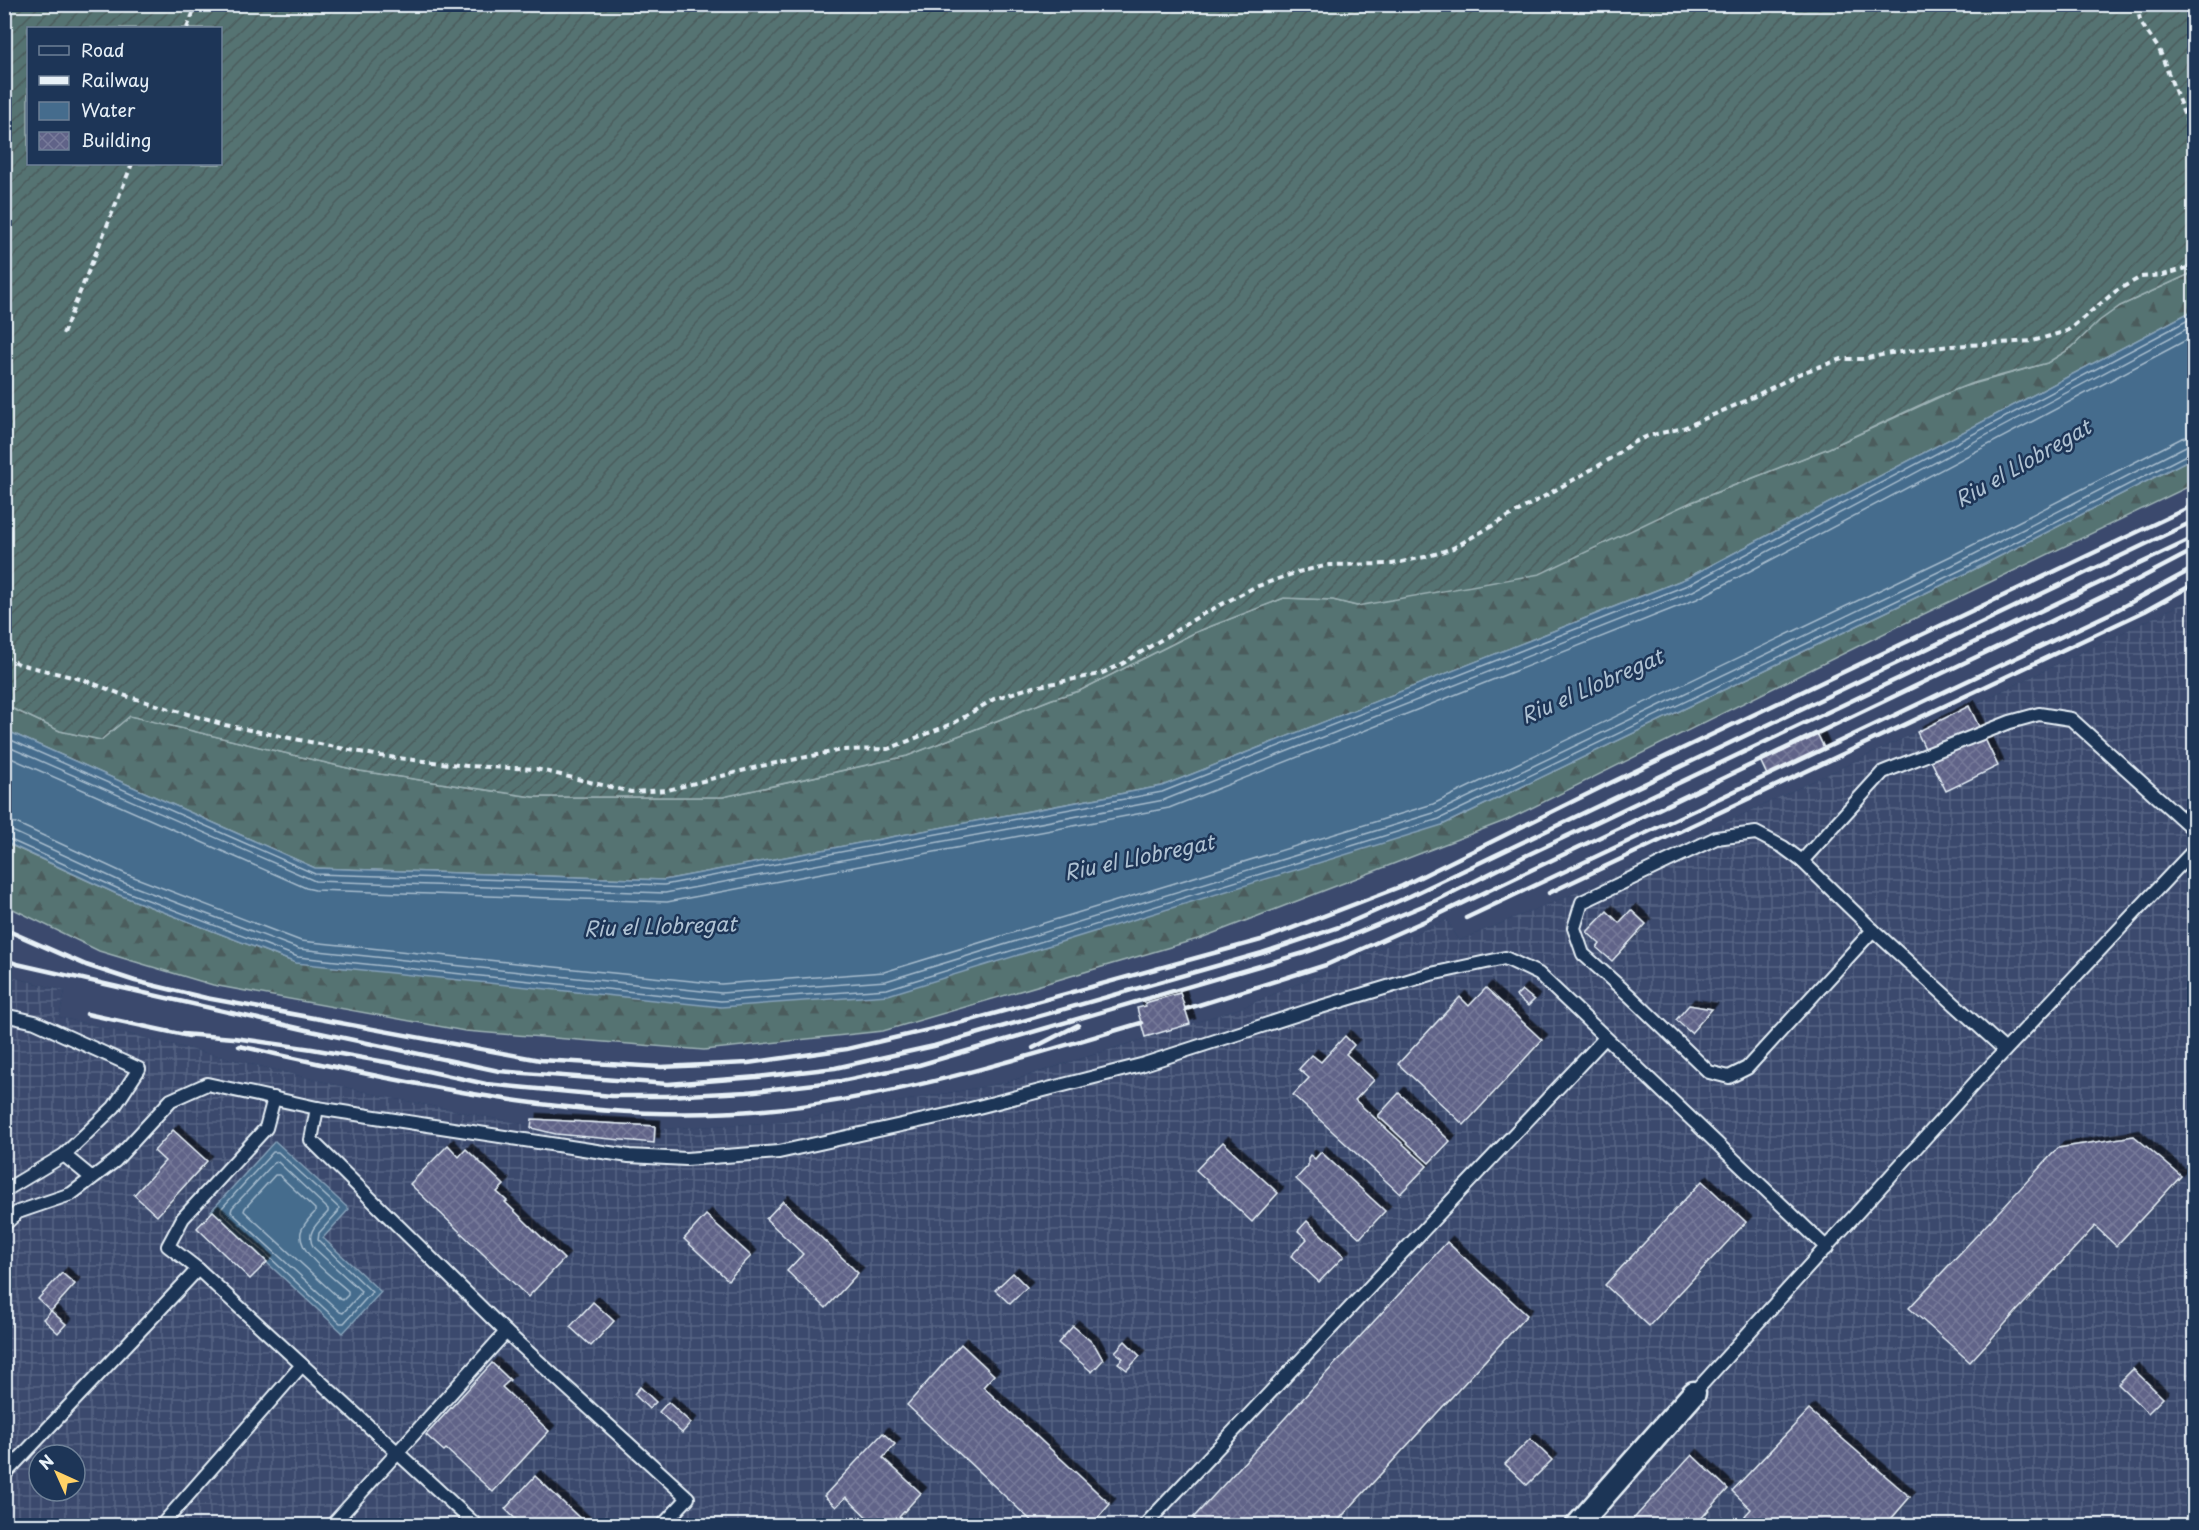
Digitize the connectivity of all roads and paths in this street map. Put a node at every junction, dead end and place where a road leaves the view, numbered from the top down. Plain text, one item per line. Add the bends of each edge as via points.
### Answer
1 (197, 4) edge
2 (2136, 4) edge
3 (187, 27) edge
4 (2194, 140) edge
5 (132, 165) edge
6 (2194, 266) edge
7 (63, 334) dead end
8 (4, 657) edge
9 (2194, 830) edge
10 (2194, 849) edge
11 (1802, 861) junction
12 (1874, 930) junction
13 (4, 1015) edge
14 (1605, 1038) junction
15 (2005, 1050) junction
16 (274, 1098) junction
17 (317, 1108) junction
18 (64, 1155) junction
19 (92, 1178) junction
20 (4, 1191) edge
21 (4, 1225) edge
22 (1827, 1248) junction
23 (198, 1269) junction
24 (506, 1332) junction
25 (302, 1365) junction
26 (1694, 1393) joint
27 (397, 1453) junction
28 (4, 1475) edge
29 (161, 1526) edge
30 (331, 1526) edge
31 (477, 1526) edge
32 (662, 1526) edge
33 (1144, 1526) edge
34 (1576, 1526) edge

1 - 3 path
2 - 4 path via 2141,22 2159,49
5 - 7 path
6 - 8 path via 2141,277 2116,291 2067,331 2033,340 1842,359 1801,373 1692,424 1632,443 1453,548 1392,564 1329,565 1254,587 1100,674 994,699 954,723 888,748 842,750 668,790 631,792 536,770 380,756 237,727
9 - 11 lane via 2072,719 2039,714 1883,772
10 - 15 lane
11 - 12 lane
11 - 12 lane via 1756,834 1716,838 1582,902 1574,928 1583,954 1709,1072 1729,1077 1747,1068
12 - 15 lane
13 - 18 lane via 35,1022 140,1069 114,1107
14 - 17 lane via 1539,974 1505,958 1431,974 1141,1065 951,1114 779,1152 686,1160 629,1156
14 - 22 lane
14 - 33 lane
15 - 22 lane
16 - 17 lane
16 - 19 lane via 207,1084 171,1100 115,1161
16 - 23 lane via 266,1128 183,1218 168,1246
17 - 24 lane via 311,1140
18 - 19 lane
18 - 20 lane
19 - 21 lane via 71,1194 18,1212
22 - 26 lane
23 - 25 lane
23 - 28 lane
24 - 27 lane
24 - 32 lane via 688,1498
25 - 27 lane
25 - 29 lane
26 - 34 street
27 - 30 lane
27 - 31 lane

